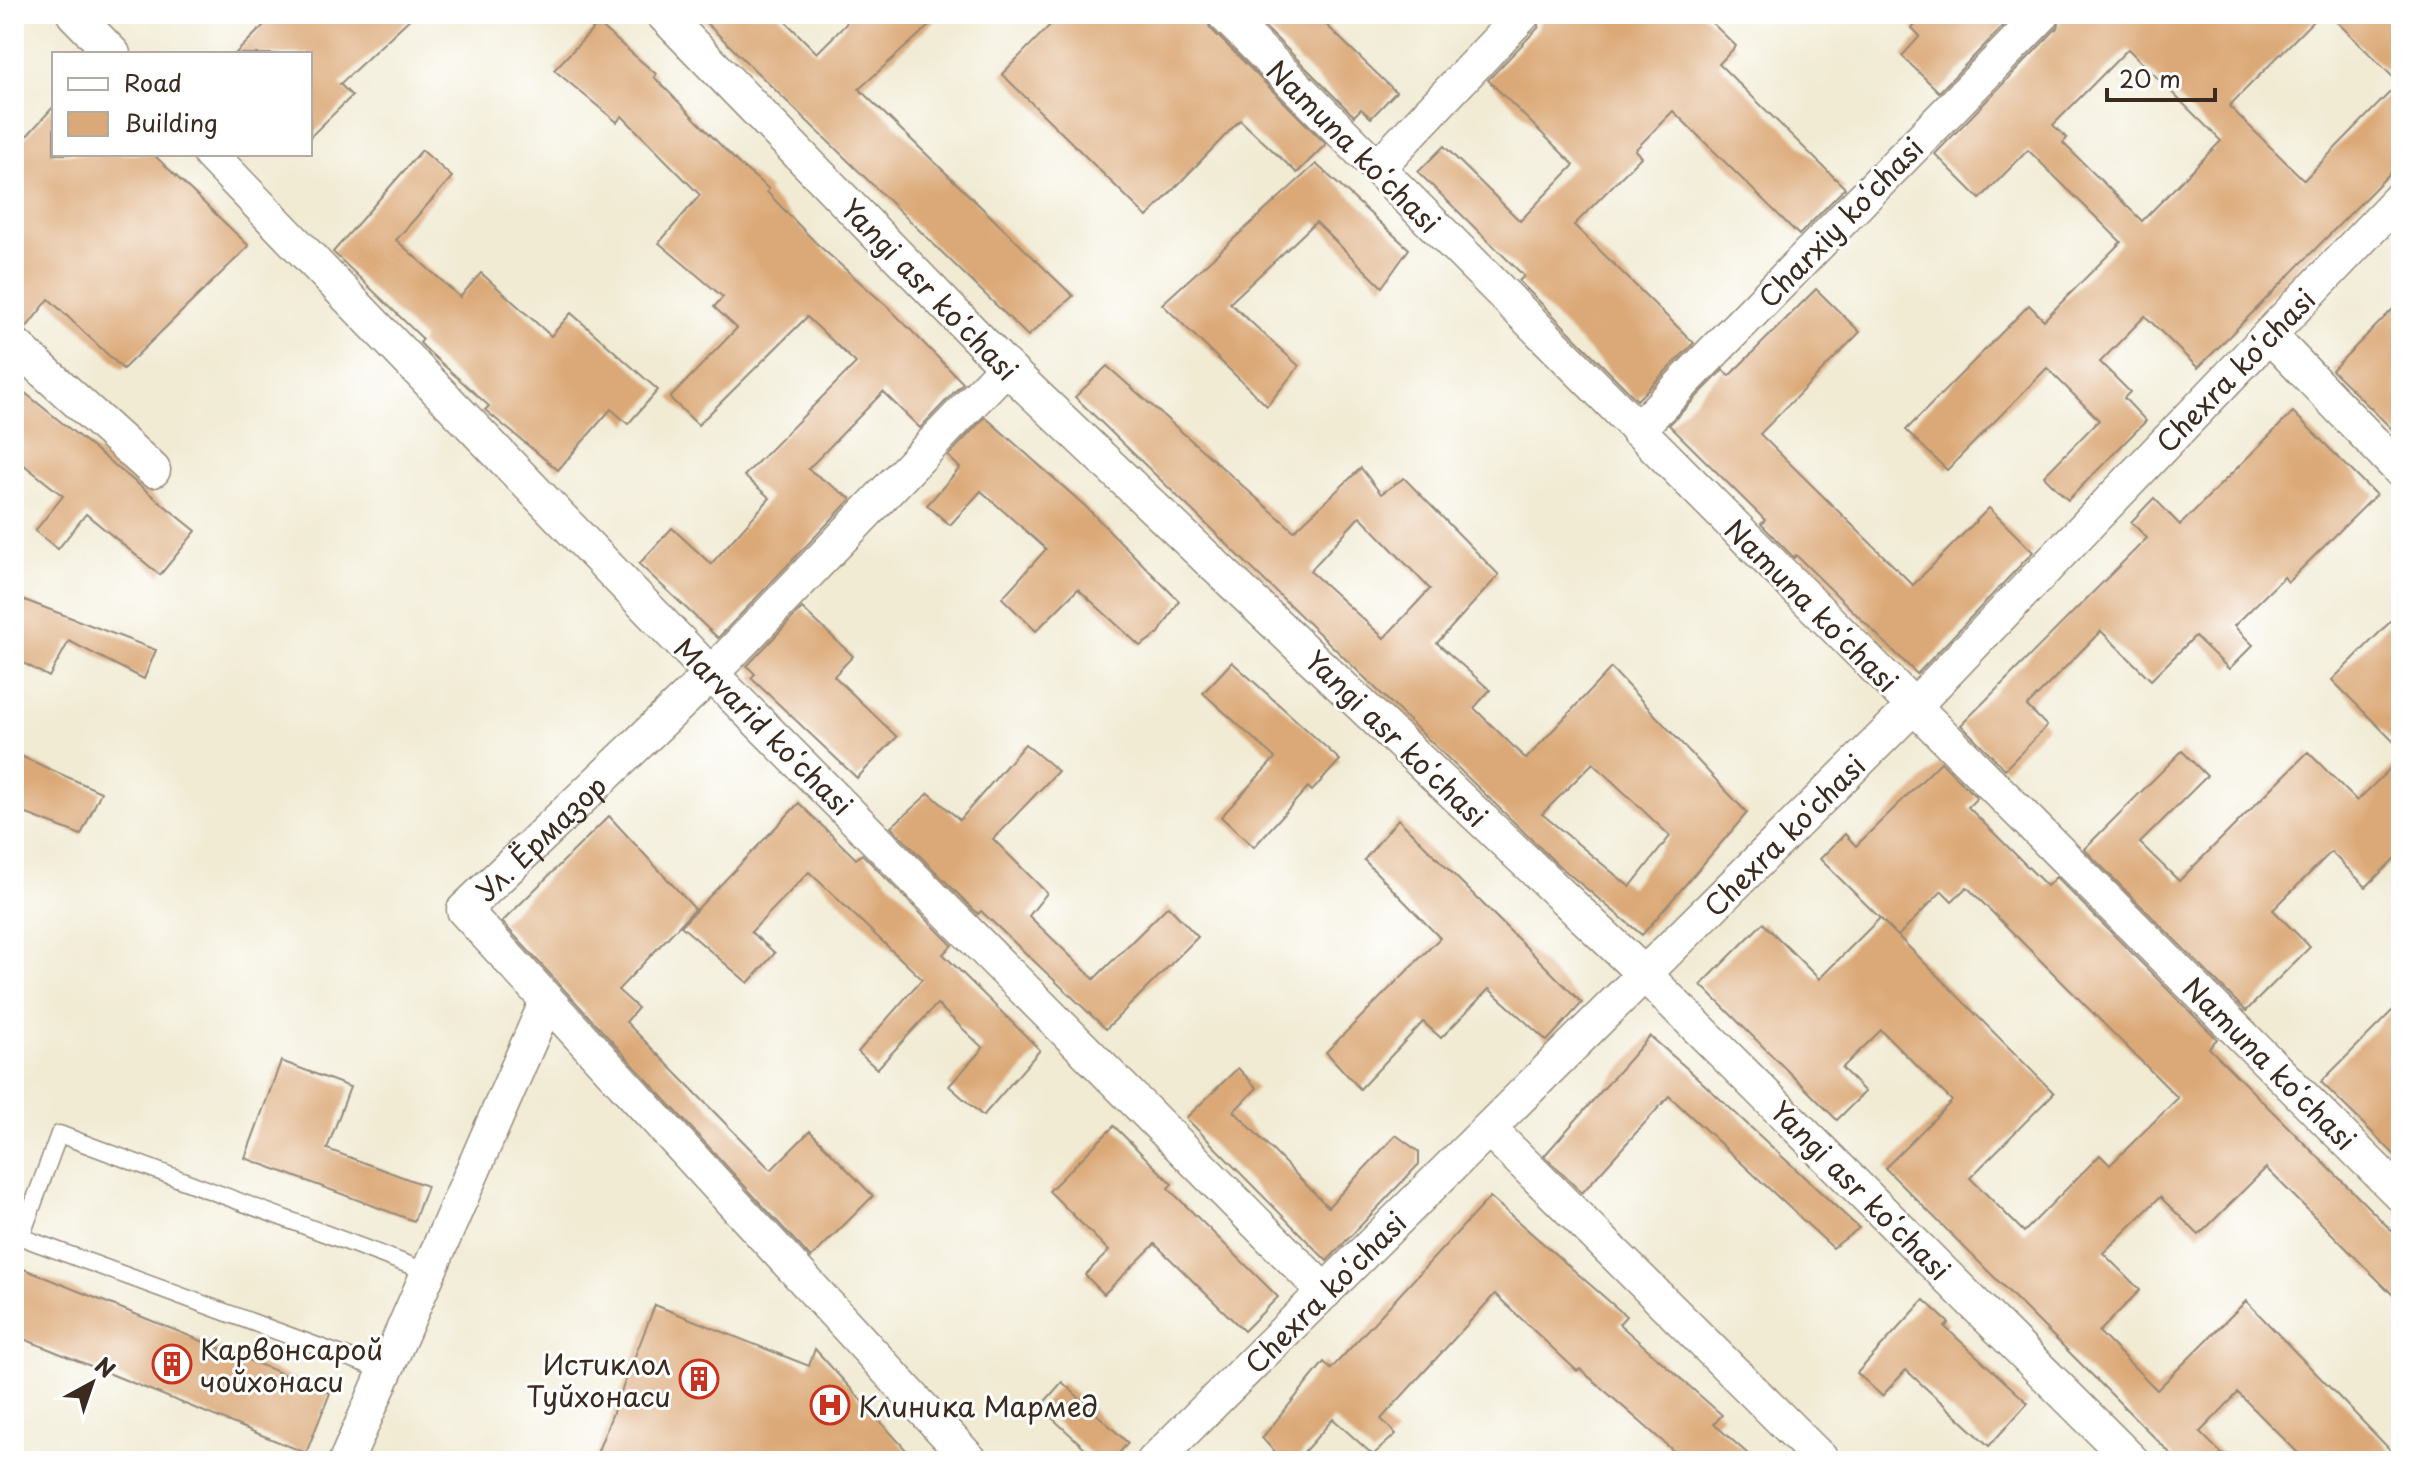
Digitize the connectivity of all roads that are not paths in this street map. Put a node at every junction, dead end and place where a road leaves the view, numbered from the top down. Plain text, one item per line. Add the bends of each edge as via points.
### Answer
1 (74, 14) edge
2 (663, 14) edge
3 (1224, 14) edge
4 (1523, 14) edge
5 (2043, 14) edge
6 (111, 52) edge
7 (212, 156) edge
8 (1377, 168) junction
9 (2401, 197) edge
10 (2269, 335) junction
11 (14, 344) edge
12 (1006, 367) junction
13 (1637, 430) junction
14 (153, 470) dead end
15 (2401, 471) edge
16 (711, 674) junction
17 (1914, 706) junction
18 (1644, 974) junction
19 (546, 1003) junction
20 (1489, 1129) junction
21 (2401, 1195) edge
22 (428, 1272) junction
23 (1325, 1292) junction
24 (385, 1371) junction
25 (346, 1461) edge
26 (971, 1461) edge
27 (1154, 1461) edge
28 (1823, 1461) edge
29 (2132, 1461) edge

1 - 6 street
2 - 12 street, Yangi asr koʻchasi
3 - 8 street, Namuna koʻchasi
4 - 8 street
5 - 13 street, Charxiy koʻchasi
7 - 16 street, Marvarid koʻchasi
8 - 13 street, Namuna koʻchasi
9 - 10 street, Chexra koʻchasi
10 - 15 street
10 - 17 street, Chexra koʻchasi
11 - 14 street
12 - 16 street, Ул. Ёрмазор
12 - 18 street, Yangi asr koʻchasi
13 - 17 street, Namuna koʻchasi
16 - 19 street, Ул. Ёрмазор via 464,910
16 - 23 street, Marvarid koʻchasi
17 - 18 street, Chexra koʻchasi
17 - 21 street, Namuna koʻchasi
18 - 20 street, Chexra koʻchasi
18 - 29 street, Yangi asr koʻchasi
19 - 22 street
19 - 26 street, Ул. Ёрмазор
20 - 23 street, Chexra koʻchasi
20 - 28 street
22 - 24 street
22 - 24 lane via 59,1134 21,1237
23 - 27 street, Chexra koʻchasi
24 - 25 street

